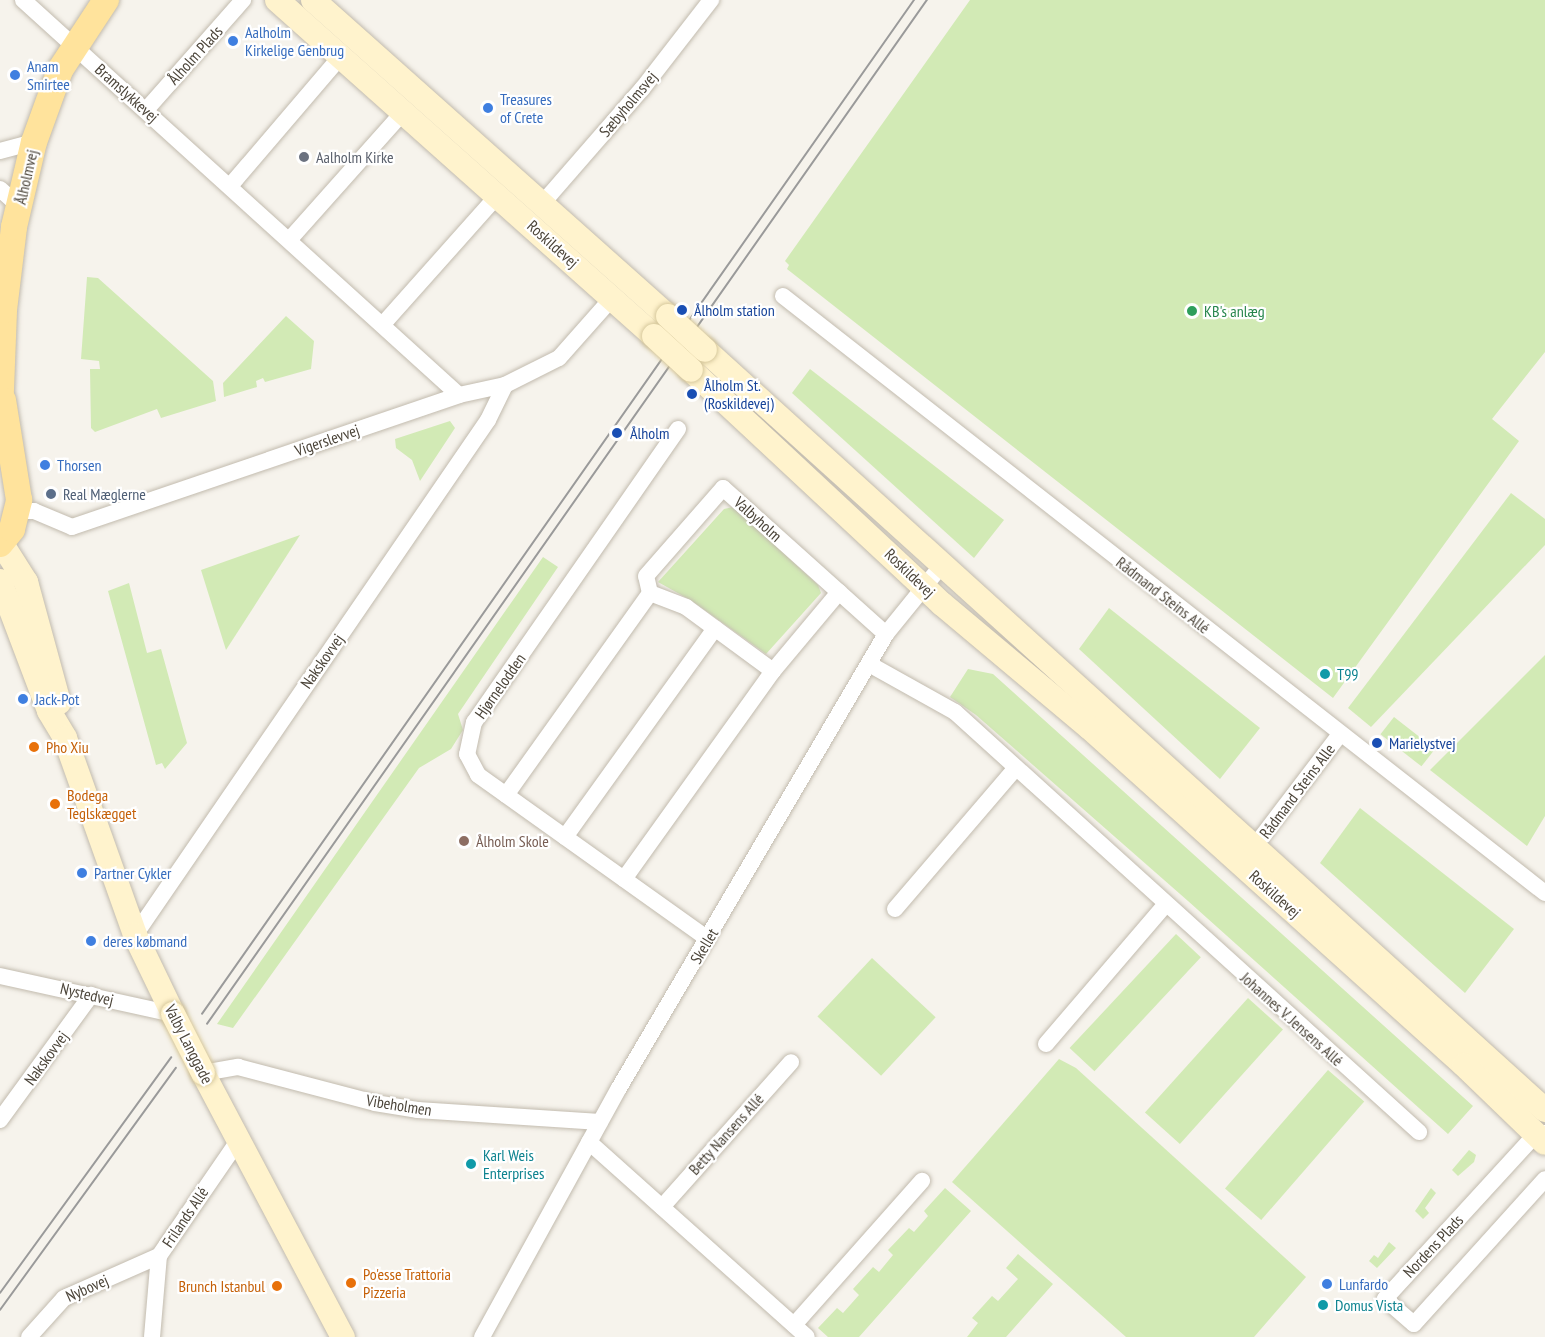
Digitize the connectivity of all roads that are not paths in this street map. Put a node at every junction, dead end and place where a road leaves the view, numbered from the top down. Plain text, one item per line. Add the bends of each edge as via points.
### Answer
1 (23, 0) edge
2 (243, 0) edge
3 (277, 0) edge
4 (313, 0) edge
5 (711, 0) edge
6 (108, 2) edge
7 (74, 45) junction
8 (342, 55) junction
9 (146, 110) junction
10 (405, 110) junction
11 (34, 142) junction
12 (0, 151) edge
13 (230, 186) junction
14 (0, 189) edge
15 (499, 194) junction
16 (541, 205) junction
17 (19, 206) junction
18 (290, 239) junction
19 (783, 296) dead end
20 (612, 298) junction
21 (384, 323) junction
22 (505, 385) junction
23 (459, 395) junction
24 (2, 407) edge
25 (678, 429) dead end
26 (19, 511) junction
27 (0, 543) edge
28 (941, 566) junction
29 (0, 581) edge
30 (922, 587) junction
31 (839, 592) junction
32 (650, 593) junction
33 (715, 628) junction
34 (886, 634) junction
35 (869, 664) junction
36 (773, 671) junction
37 (1340, 734) junction
38 (65, 738) junction
39 (1016, 768) junction
40 (506, 795) junction
41 (565, 837) junction
42 (1254, 847) junction
43 (624, 879) junction
44 (1545, 893) edge
45 (1166, 904) junction
46 (895, 909) dead end
47 (135, 935) junction
48 (708, 939) junction
49 (0, 976) edge
50 (91, 995) junction
51 (173, 1014) junction
52 (1046, 1044) dead end
53 (791, 1062) dead end
54 (203, 1073) junction
55 (1545, 1110) edge
56 (0, 1120) edge
57 (600, 1122) junction
58 (1419, 1132) dead end
59 (1542, 1137) edge
60 (238, 1141) junction
61 (589, 1142) junction
62 (1545, 1179) edge
63 (922, 1181) dead end
64 (662, 1207) junction
65 (159, 1256) junction
66 (794, 1325) junction
67 (29, 1337) edge
68 (152, 1337) edge
69 (343, 1337) edge
70 (482, 1337) edge
71 (807, 1337) edge

1 - 7 street, Bramslykkevej
2 - 9 street, Ålholm Plads
3 - 8 street, Roskildevej
4 - 16 street, Roskildevej
5 - 16 street, Sæbyholmsvej via 642,89
6 - 7 main road, Ålholmvej
7 - 9 street, Bramslykkevej
7 - 11 main road, Ålholmvej via 60,70
8 - 10 street, Roskildevej
8 - 13 street
9 - 13 street, Bramslykkevej
10 - 15 street, Roskildevej
10 - 18 street
11 - 12 street
11 - 17 main road, Ålholmvej
13 - 18 street, Bramslykkevej
14 - 17 street
15 - 20 street, Roskildevej
15 - 21 street
16 - 28 street, Roskildevej, bridge
17 - 24 main road, Ålholmvej via 4,310
18 - 21 street, Bramslykkevej
19 - 37 street, Rådmand Steins Allé
20 - 22 street, Vigerslevvej via 559,358
20 - 30 street, Roskildevej, bridge via 857,521
21 - 23 street, Bramslykkevej
22 - 23 street, Vigerslevvej
22 - 47 street, Nakskovvej via 488,420
23 - 26 street, Vigerslevvej via 72,527 33,511
24 - 26 main road, Ålholmvej
25 - 40 street, Hjørnelodden via 474,722 468,738 470,765
26 - 27 main road
27 - 38 street, Valby Langgade via 18,565 29,590
28 - 30 street, Skellet
28 - 42 street, Roskildevej
29 - 38 street, Valby Langgade via 49,711
30 - 34 street, Skellet
30 - 59 street, Roskildevej via 1090,728
31 - 32 street, Valbyholm via 723,488 646,576
31 - 34 street, Valbyholm
31 - 36 street
32 - 33 street via 686,607
32 - 40 street, Valbyholm
33 - 36 street
33 - 41 street
34 - 35 street, Skellet
35 - 39 street, Johannes V. Jensens Allé via 955,712
35 - 48 street, Skellet
36 - 43 street
37 - 42 street, Rådmand Steins Alle
37 - 44 street, Rådmand Steins Allé
38 - 47 street, Valby Langgade
39 - 45 street, Johannes V. Jensens Allé
39 - 46 street
40 - 41 street, Hjørnelodden
41 - 43 street, Hjørnelodden
42 - 55 street, Roskildevej
43 - 48 street, Hjørnelodden
45 - 52 street
45 - 58 street, Johannes V. Jensens Allé
47 - 51 street, Valby Langgade
48 - 57 street, Skellet
49 - 50 street, Nystedvej
50 - 51 street, Nystedvej
50 - 56 street, Nakskovvej
51 - 54 street, Valby Langgade, bridge
53 - 64 street, Betty Nansens Allé
54 - 57 street, Vibeholmen via 238,1067 375,1103 422,1110
54 - 60 street, Valby Langgade
57 - 61 street, Skellet
59 - 62 street, Nordens Plads via 1385,1299 1414,1324
60 - 65 street, Frilands Allé
60 - 69 street, Valby Langgade
61 - 64 street
61 - 70 street, Skellet
63 - 66 street
64 - 66 street
65 - 67 street, Nybovej via 63,1298
65 - 68 street, Frilands Allé
66 - 71 street

